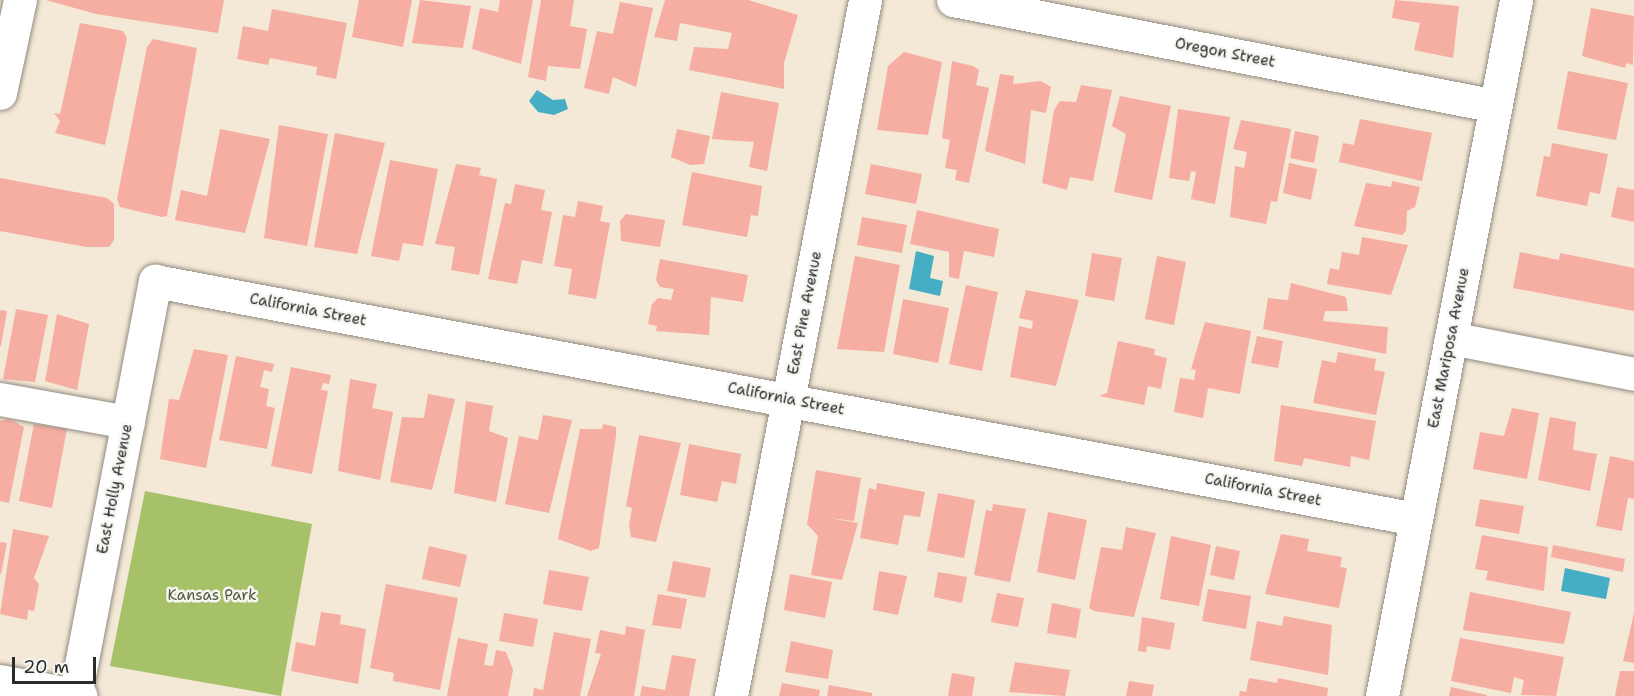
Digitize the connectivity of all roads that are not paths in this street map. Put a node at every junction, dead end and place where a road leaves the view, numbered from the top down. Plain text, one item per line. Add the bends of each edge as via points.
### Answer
1 (20, 0) edge
2 (865, 0) edge
3 (953, 0) edge
4 (1516, 0) edge
5 (0, 93) edge
6 (1496, 106) junction
7 (155, 281) joint
8 (1451, 338) junction
9 (1634, 374) edge
10 (0, 399) edge
11 (788, 400) junction
12 (128, 422) junction
13 (1416, 519) junction
14 (0, 681) edge
15 (77, 696) edge
16 (731, 696) edge
17 (1382, 696) edge

1 - 5 street
2 - 11 street, East Pine Avenue
3 - 6 street, Oregon Street
4 - 6 street, East Mariposa Avenue
6 - 8 street, East Mariposa Avenue
7 - 11 street, California Street
7 - 12 street, East Holly Avenue
8 - 9 street
8 - 13 street, East Mariposa Avenue
10 - 12 street
11 - 13 street, California Street
11 - 16 street, East Pine Avenue
12 - 15 street, East Holly Avenue
13 - 17 street, East Mariposa Avenue
14 - 15 street

